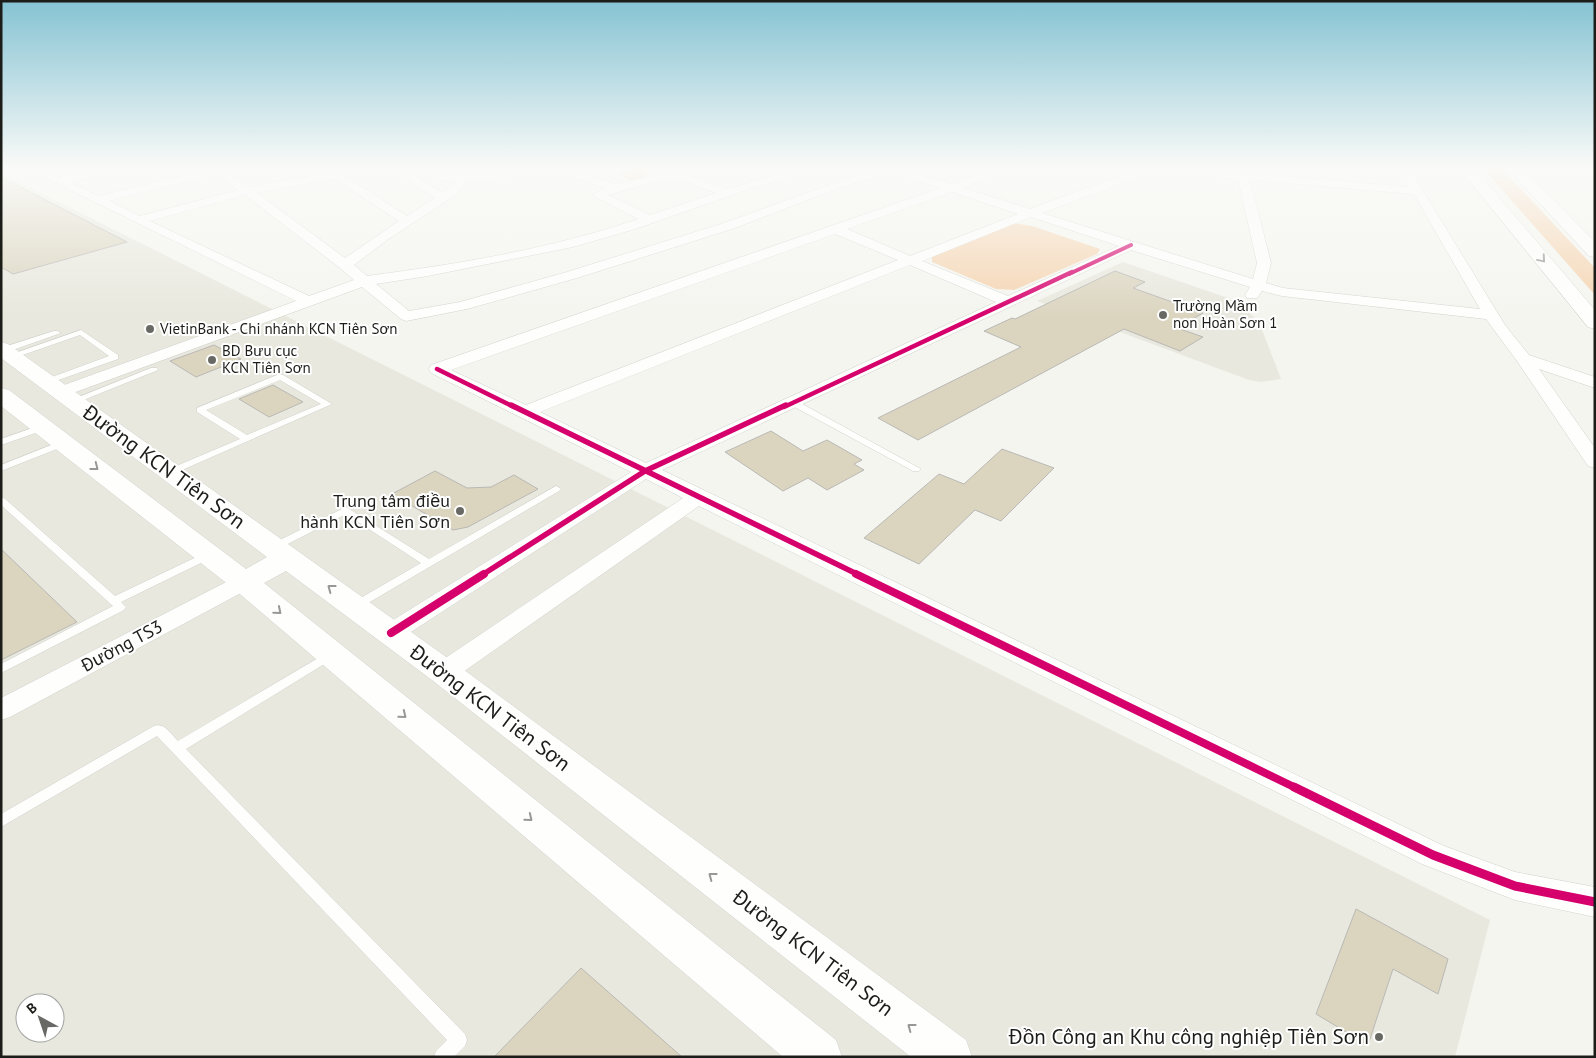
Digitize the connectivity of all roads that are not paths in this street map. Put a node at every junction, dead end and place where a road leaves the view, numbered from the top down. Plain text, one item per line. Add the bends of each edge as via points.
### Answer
1 (134, 217) edge
2 (149, 217) edge
3 (282, 217) edge
4 (403, 217) edge
5 (411, 217) edge
6 (643, 217) edge
7 (656, 217) edge
8 (749, 217) edge
9 (868, 217) edge
10 (1020, 217) edge
11 (1033, 217) edge
12 (1253, 217) edge
13 (1434, 217) edge
14 (1507, 217) edge
15 (1562, 217) edge
16 (139, 220) junction
17 (407, 220) junction
18 (649, 220) junction
19 (835, 229) junction
20 (1125, 248) junction
21 (1595, 252) edge
22 (910, 260) junction
23 (344, 264) junction
24 (365, 281) junction
25 (1255, 290) junction
26 (309, 302) junction
27 (1009, 302) junction
28 (1495, 321) junction
29 (1595, 323) edge
30 (68, 330) dead end
31 (6, 351) edge
32 (1523, 358) junction
33 (154, 370) dead end
34 (1595, 383) edge
35 (61, 392) junction
36 (1, 395) edge
37 (792, 402) junction
38 (525, 412) junction
39 (54, 435) junction
40 (247, 439) junction
41 (1, 442) edge
42 (1595, 462) edge
43 (1, 468) edge
44 (916, 469) dead end
45 (645, 471) junction
46 (170, 472) junction
47 (556, 489) dead end
48 (698, 496) junction
49 (1, 500) edge
50 (281, 553) junction
51 (209, 555) junction
52 (428, 563) junction
53 (244, 582) junction
54 (114, 601) junction
55 (355, 606) junction
56 (391, 633) junction
57 (330, 655) junction
58 (1, 669) edge
59 (444, 672) junction
60 (1, 710) edge
61 (176, 748) junction
62 (1, 821) edge
63 (1595, 902) edge
64 (442, 1057) edge
65 (819, 1057) edge
66 (949, 1057) edge

1 - 16 street
2 - 16 street
3 - 23 street
4 - 17 street
5 - 17 street
6 - 18 street
7 - 18 street
8 - 24 street via 572,276 462,306 406,316
9 - 19 street
10 - 22 street
11 - 20 street
12 - 25 street via 1264,262
13 - 28 street
14 -> 29 main road
15 - 21 main road
16 - 26 street
17 - 23 street
18 - 24 street via 568,244
19 - 22 street
19 - 38 street via 437,369
20 - 25 street
20 - 27 street
22 - 27 street
22 - 38 street
23 - 24 street
24 - 26 street
25 - 28 street
26 - 35 street
27 - 37 street
28 - 32 street
30 - 31 lane
31 - 35 main road, Đường KCN Tiên Sơn
31 - 35 lane via 81,332 116,357
32 - 34 street
32 - 42 street
33 - 35 lane
35 - 46 main road, Đường KCN Tiên Sơn
36 - 39 main road
37 - 44 lane
37 - 45 street
38 - 45 street
39 - 41 lane
39 - 43 lane
39 -> 51 main road
40 - 40 lane via 310,412 328,404 280,377 200,410
40 - 46 lane
45 - 48 street
45 - 56 street
46 - 50 main road, Đường KCN Tiên Sơn
47 - 52 lane
48 - 59 street
48 - 63 street via 1432,855 1515,886
49 - 54 lane
50 - 52 lane via 346,510
50 - 53 main road
55 -> 50 main road, Đường KCN Tiên Sơn
51 - 53 main road
51 - 54 lane
52 - 55 lane
53 -> 57 main road
53 - 60 street, Đường TS3
54 - 58 lane via 120,607
55 - 56 main road, Đường KCN Tiên Sơn
56 - 59 main road, Đường KCN Tiên Sơn
57 - 61 lane
57 -> 65 main road
66 -> 59 main road, Đường KCN Tiên Sơn
61 - 62 lane via 158,729
61 - 64 lane via 459,1040

